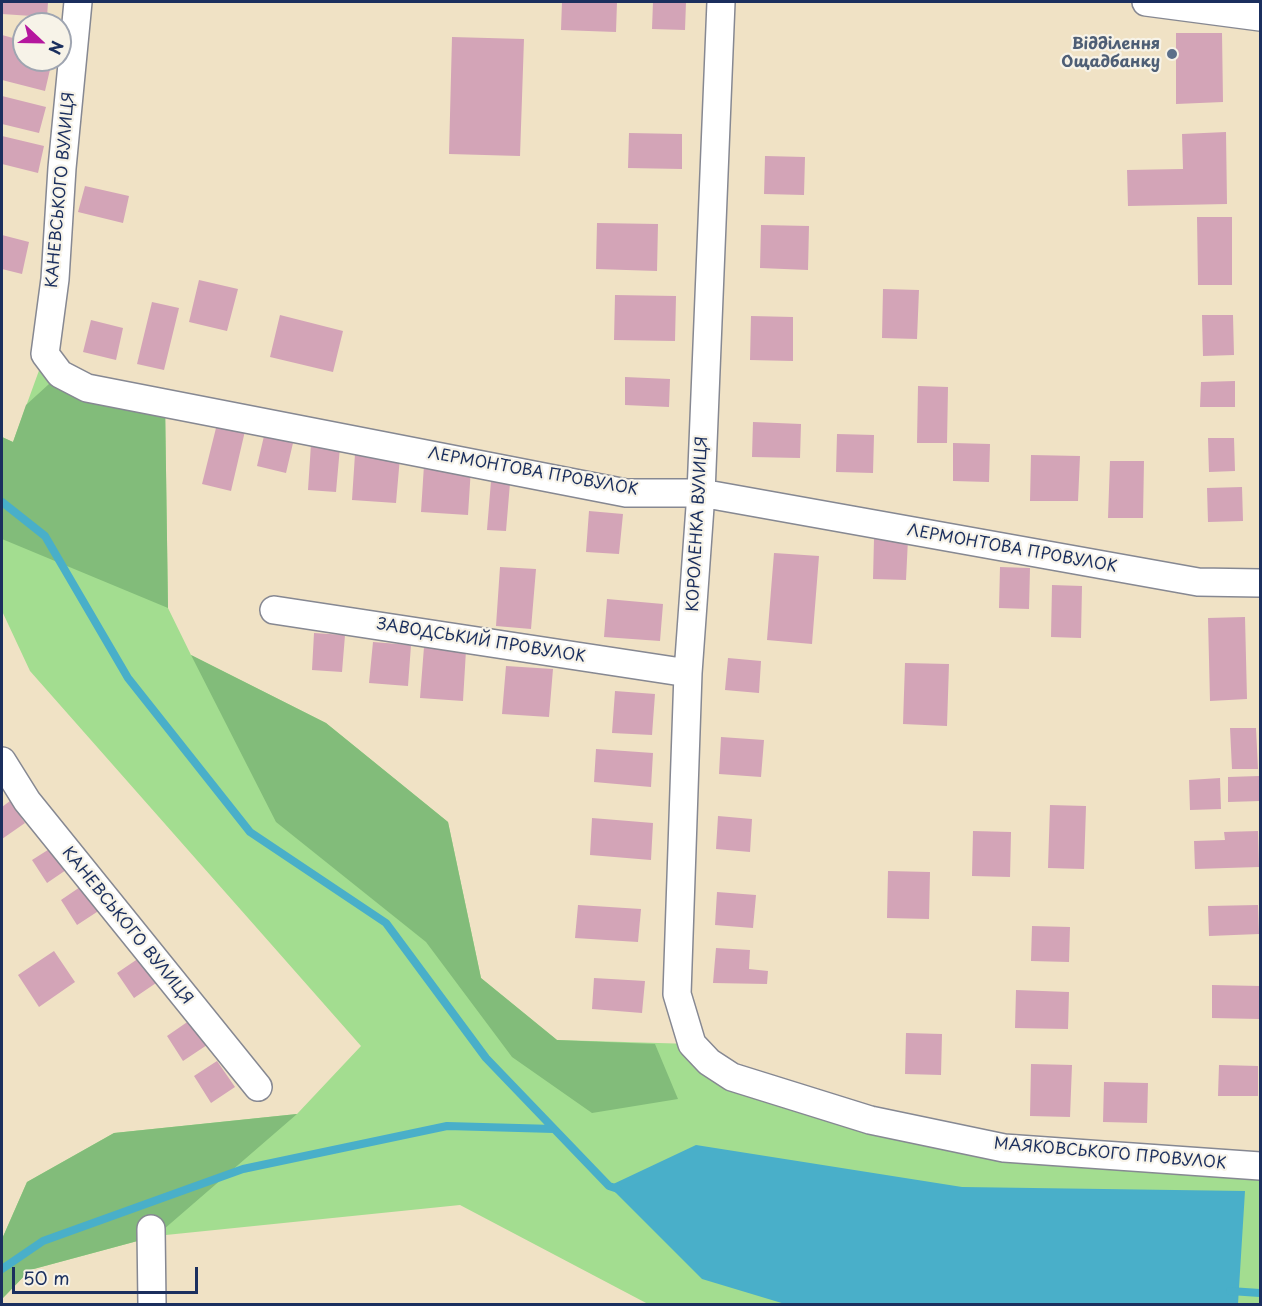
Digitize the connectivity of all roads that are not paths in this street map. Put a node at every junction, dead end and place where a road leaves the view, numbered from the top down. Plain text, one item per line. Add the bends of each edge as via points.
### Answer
1 (78, 2) edge
2 (721, 2) edge
3 (1146, 2) edge
4 (1260, 17) edge
5 (60, 374) joint
6 (700, 493) junction
7 (1260, 583) edge
8 (274, 610) dead end
9 (688, 673) junction
10 (2, 761) edge
11 (692, 1044) joint
12 (258, 1087) dead end
13 (1260, 1166) edge
14 (151, 1229) dead end
15 (152, 1305) edge

1 - 5 street, КАНЕВСЬКОГО ВУЛИЦЯ via 45,354
2 - 6 street, КОРОЛЕНКА ВУЛИЦЯ
3 - 4 street
5 - 6 street, ЛЕРМОНТОВА ПРОВУЛОК via 87,388 627,493
6 - 7 street, ЛЕРМОНТОВА ПРОВУЛОК via 1198,582
6 - 9 street, КОРОЛЕНКА ВУЛИЦЯ
8 - 9 street, ЗАВОДСЬКИЙ ПРОВУЛОК
9 - 11 street, КОРОЛЕНКА ВУЛИЦЯ via 677,994
10 - 12 street, КАНЕВСЬКОГО ВУЛИЦЯ via 27,801
11 - 13 street, МАЯКОВСЬКОГО ПРОВУЛОК via 709,1062 732,1077 870,1120 1004,1148
14 - 15 street

